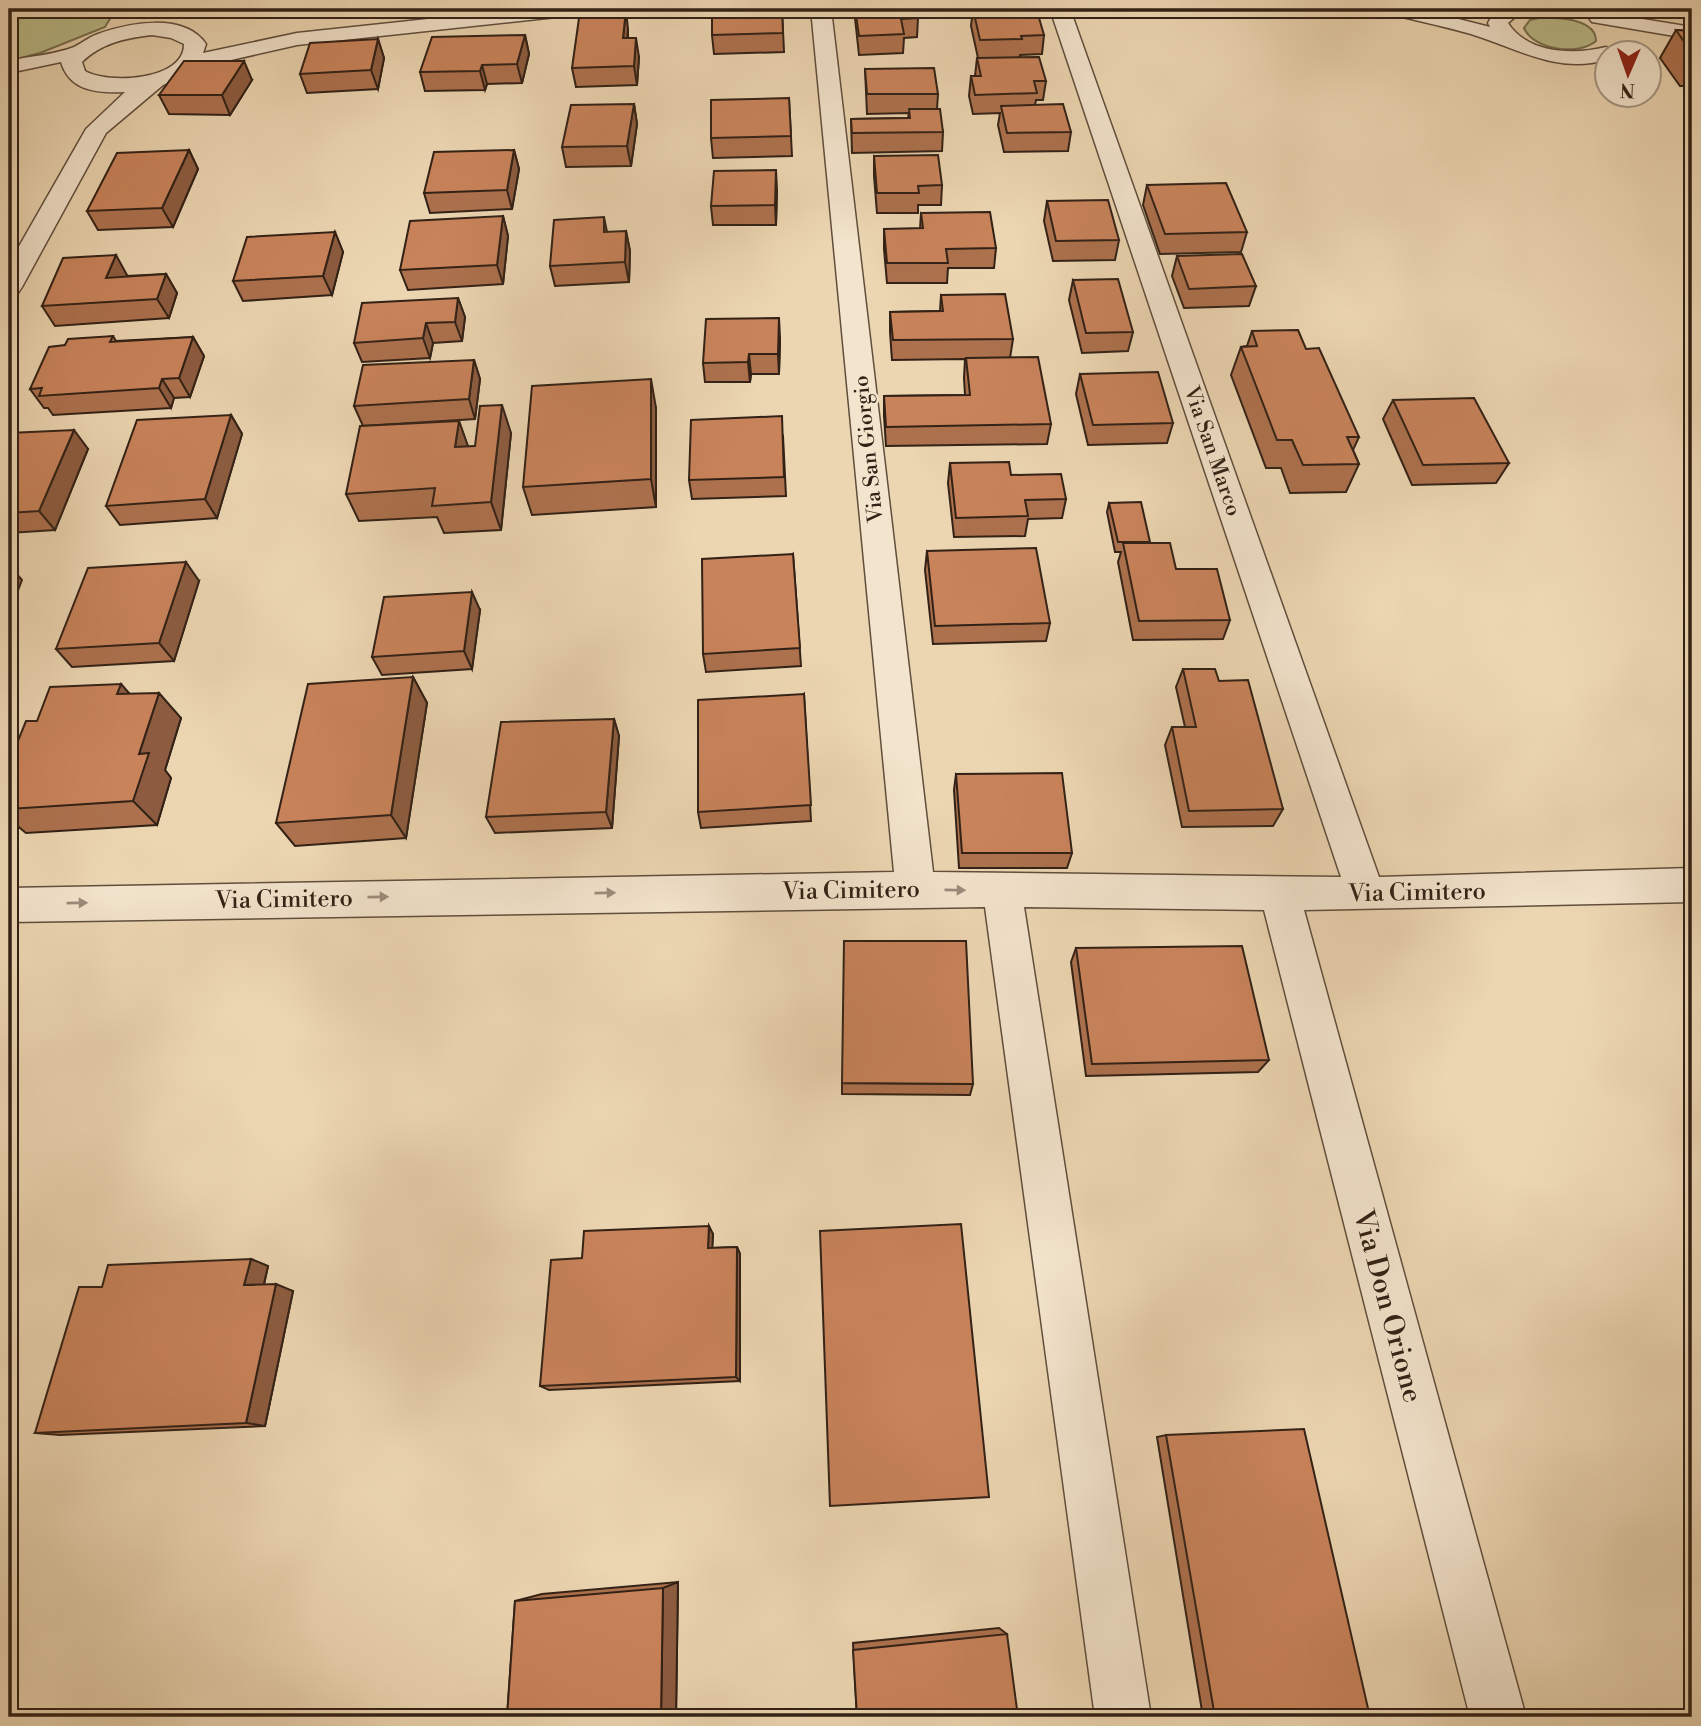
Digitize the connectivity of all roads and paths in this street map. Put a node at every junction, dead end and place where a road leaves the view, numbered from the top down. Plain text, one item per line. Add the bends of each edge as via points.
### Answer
1 (136, 9) edge
2 (165, 9) edge
3 (575, 9) edge
4 (821, 9) edge
5 (1060, 9) edge
6 (1395, 9) edge
7 (1511, 10) edge
8 (179, 34) junction
9 (113, 35) junction
10 (1692, 36) edge
11 (1619, 38) edge
12 (297, 39) junction
13 (1509, 39) junction
14 (1662, 39) edge
15 (79, 52) junction
16 (1592, 56) edge
17 (190, 63) junction
18 (9, 67) edge
19 (9, 78) edge
20 (160, 78) junction
21 (83, 80) junction
22 (97, 129) junction
23 (9, 287) edge
24 (1692, 885) edge
25 (915, 889) junction
26 (1002, 890) junction
27 (1280, 894) junction
28 (1366, 894) junction
29 (9, 905) edge
30 (1123, 1717) edge
31 (1498, 1717) edge

1 - 9 street
2 - 8 street
3 - 12 street
4 - 25 street, Via San Giorgio
5 - 28 street, Via San Marco
6 - 7 street
6 - 13 street
7 - 13 street via 1498,23
8 - 9 street via 142,30
8 - 12 street
8 - 17 street via 196,44
9 - 15 street
10 - 11 street via 1590,15 1612,26
10 - 14 street
12 - 17 street
13 - 16 street via 1542,53
15 - 18 street
15 - 21 street via 70,69
17 - 20 street
19 - 21 street
20 - 21 street via 124,86
20 - 22 street
21 - 22 street
22 - 23 street
24 - 28 street, Via Cimitero
25 -> 26 street, Via Cimitero
29 -> 25 street, Via Cimitero
26 - 27 street, Via Cimitero
26 - 30 street
27 - 28 street, Via Cimitero
27 - 31 street, Via Don Orione

